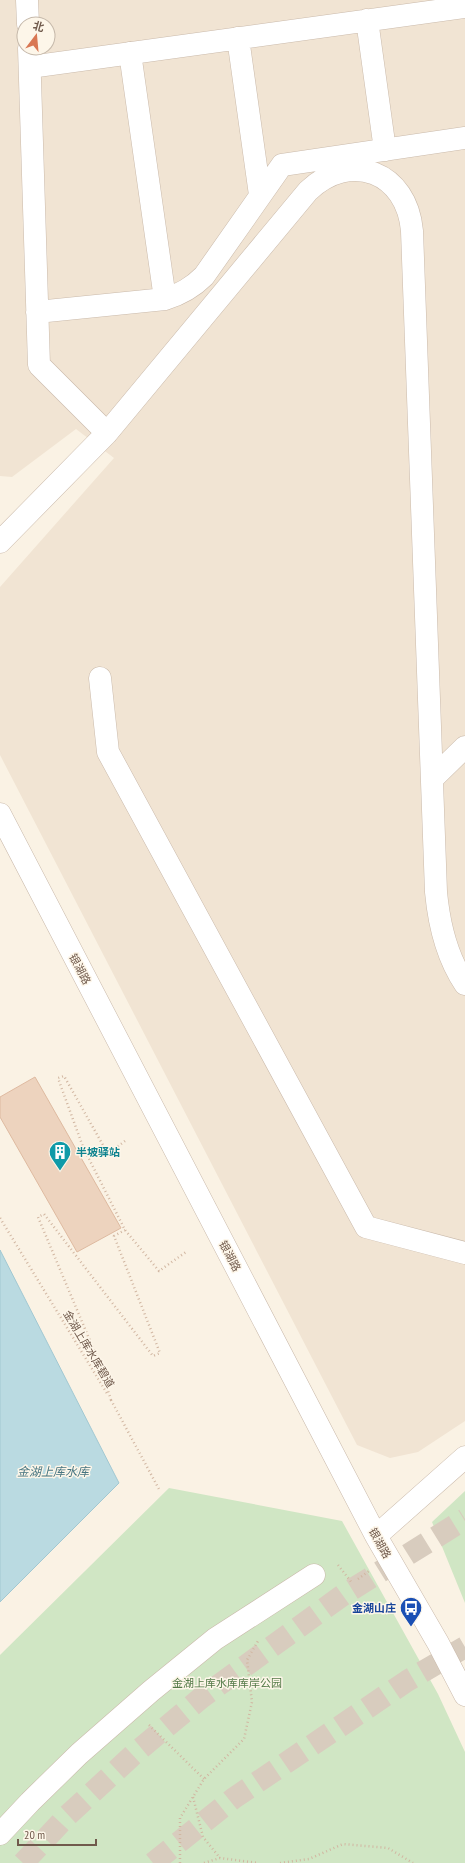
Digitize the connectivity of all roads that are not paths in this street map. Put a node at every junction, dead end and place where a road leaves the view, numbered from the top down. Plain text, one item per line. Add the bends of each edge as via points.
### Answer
1 (27, 0) edge
2 (465, 7) edge
3 (28, 16) edge
4 (367, 20) junction
5 (238, 38) junction
6 (130, 53) junction
7 (30, 57) edge
8 (465, 138) edge
9 (385, 150) junction
10 (260, 195) junction
11 (165, 299) junction
12 (37, 312) junction
13 (107, 433) junction
14 (0, 542) edge
15 (100, 678) dead end
16 (465, 747) edge
17 (432, 779) junction
18 (0, 814) edge
19 (465, 984) edge
20 (465, 1253) edge
21 (465, 1458) edge
22 (376, 1536) junction
23 (314, 1574) dead end
24 (465, 1695) edge
25 (0, 1834) edge

1 - 3 street
2 - 4 street
4 - 5 street
4 - 9 street
5 - 6 street
5 - 10 street
6 - 7 street
6 - 11 street
7 - 12 street
8 - 9 street
9 - 10 street via 282,165
10 - 11 street via 204,276 187,290
11 - 12 street
12 - 13 street via 39,365
13 - 14 street
13 - 17 street via 318,182 329,175 356,170 370,172 394,186 408,207 412,231
15 - 20 street via 108,752 366,1227
16 - 17 street
17 - 19 street via 438,914 451,958
18 - 22 street, 银湖路
21 - 22 street
22 - 24 street, 银湖路
23 - 25 street via 215,1639 79,1754

